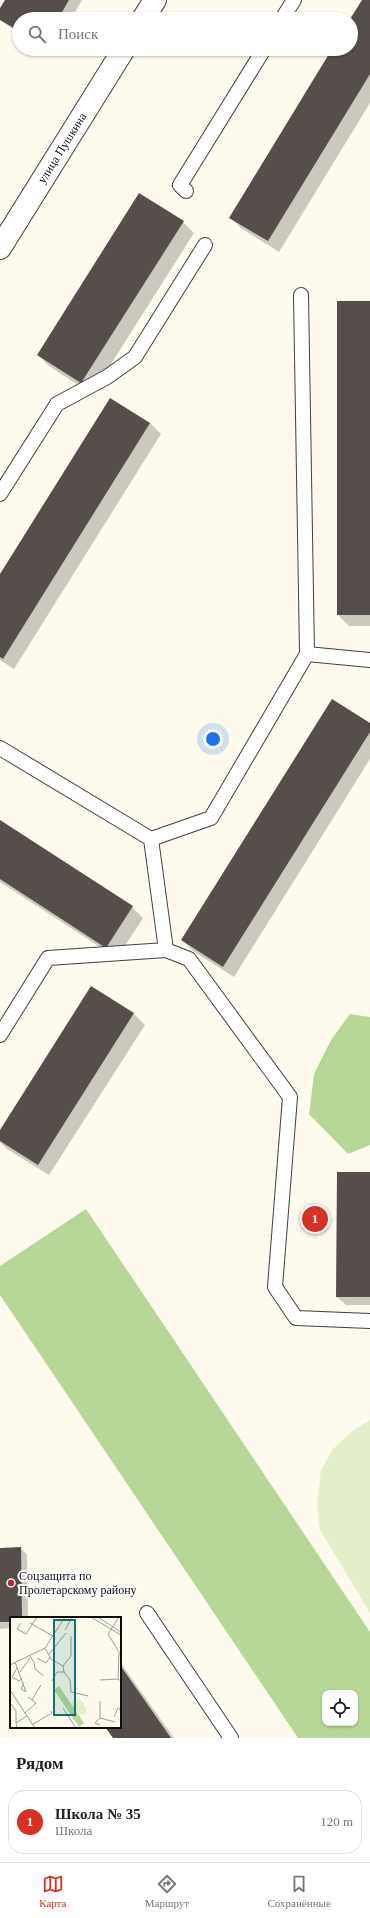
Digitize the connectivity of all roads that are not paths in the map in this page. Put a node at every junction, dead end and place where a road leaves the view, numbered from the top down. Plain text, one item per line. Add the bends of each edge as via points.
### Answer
1 (155, 0) edge
2 (294, 0) edge
3 (147, 12) edge
4 (286, 12) edge
5 (120, 56) edge
6 (260, 56) edge
7 (186, 190) dead end
8 (205, 245) dead end
9 (0, 248) edge
10 (301, 295) dead end
11 (0, 494) edge
12 (307, 654) junction
13 (370, 660) edge
14 (0, 748) edge
15 (151, 839) junction
16 (166, 950) junction
17 (0, 1035) edge
18 (370, 1321) edge
19 (147, 1613) dead end
20 (231, 1738) edge

1 - 3 street
2 - 4 lane
5 - 9 street, улица Пушкина
6 - 7 lane via 180,185
8 - 11 lane via 135,357 107,377 57,404
10 - 12 lane
12 - 13 lane
12 - 15 lane via 211,818
14 - 15 lane
15 - 16 lane
16 - 17 lane via 48,958
16 - 18 lane via 189,959 290,1097 274,1287 296,1318
19 - 20 lane

